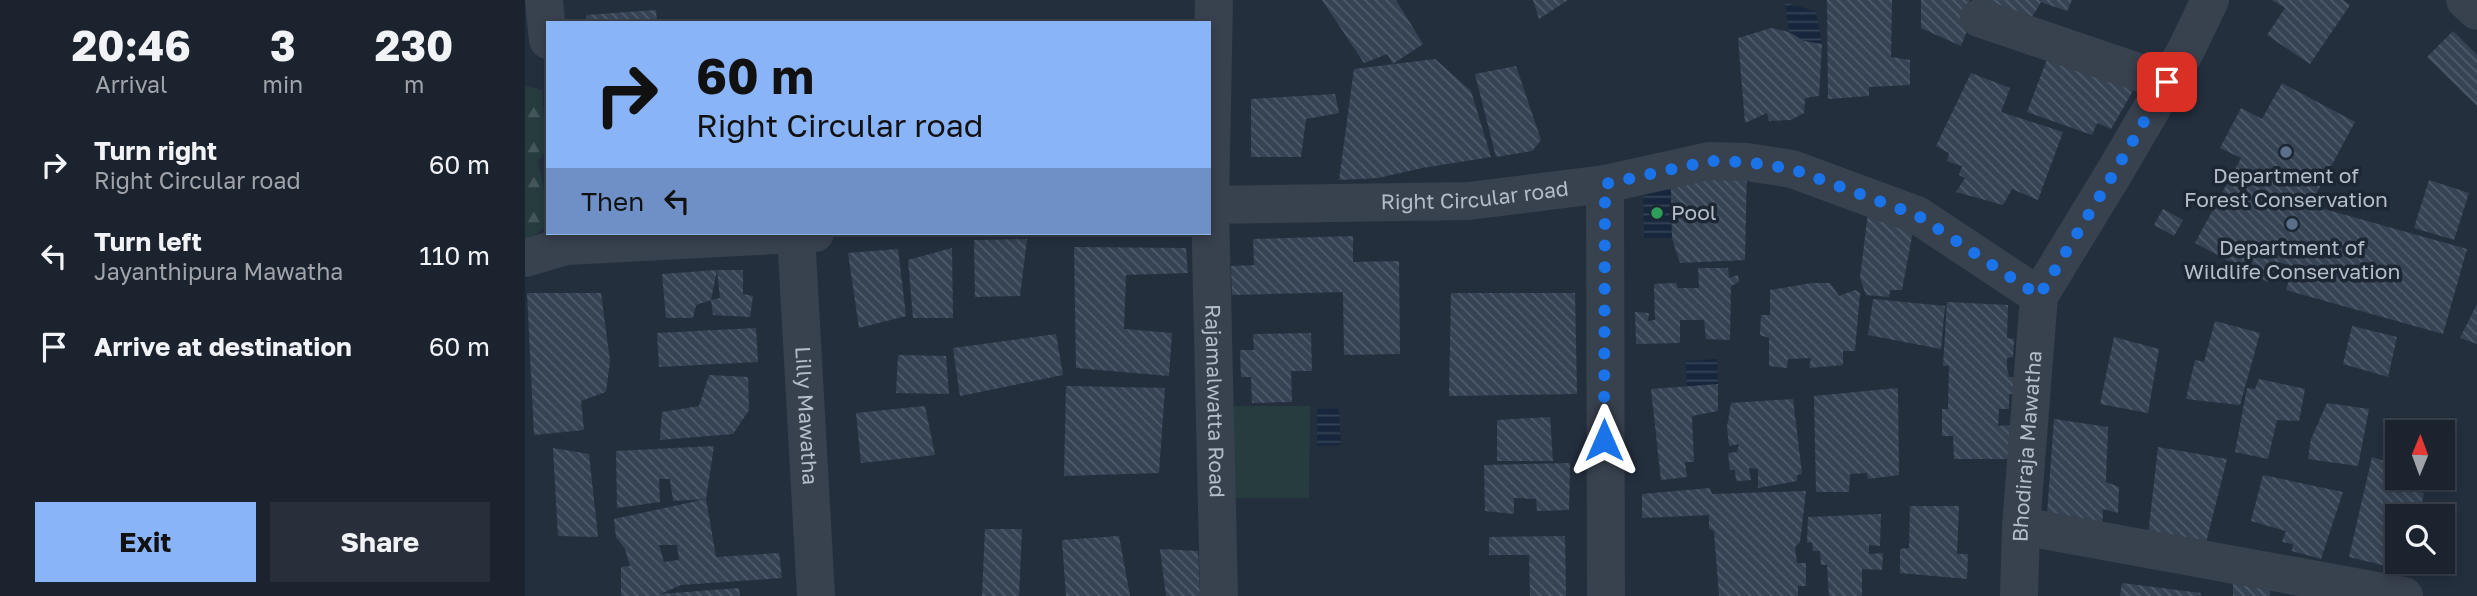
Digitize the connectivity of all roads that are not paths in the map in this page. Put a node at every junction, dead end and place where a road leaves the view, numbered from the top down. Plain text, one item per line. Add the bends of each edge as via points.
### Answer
1 (544, 0) edge
2 (1214, 0) edge
3 (2210, 0) edge
4 (2465, 0) edge
5 (2477, 11) edge
6 (1979, 18) dead end
7 (546, 21) edge
8 (2167, 82) junction
9 (1211, 123) edge
10 (1605, 184) junction
11 (1211, 205) edge
12 (725, 235) edge
13 (805, 235) edge
14 (1210, 235) edge
15 (566, 239) edge
16 (525, 258) edge
17 (2039, 296) junction
18 (2021, 526) junction
19 (816, 596) edge
20 (1219, 596) edge
21 (1606, 596) edge
22 (2019, 596) edge
23 (2404, 596) edge

1 - 7 street
2 - 9 street, Rajamalwatta Road
3 - 8 street
4 - 5 street
6 - 8 street
8 - 17 street
10 - 11 street, Right Circular road via 1469,201
10 - 17 street, Right Circular road via 1709,161 1792,169 1917,215
10 - 21 street
12 - 15 street
13 - 19 street, Lilly Mawatha
14 - 20 street, Rajamalwatta Road
15 - 16 street
17 - 18 street, Bhodiraja Mawatha
18 - 22 street, Bhodiraja Mawatha
18 - 23 street

